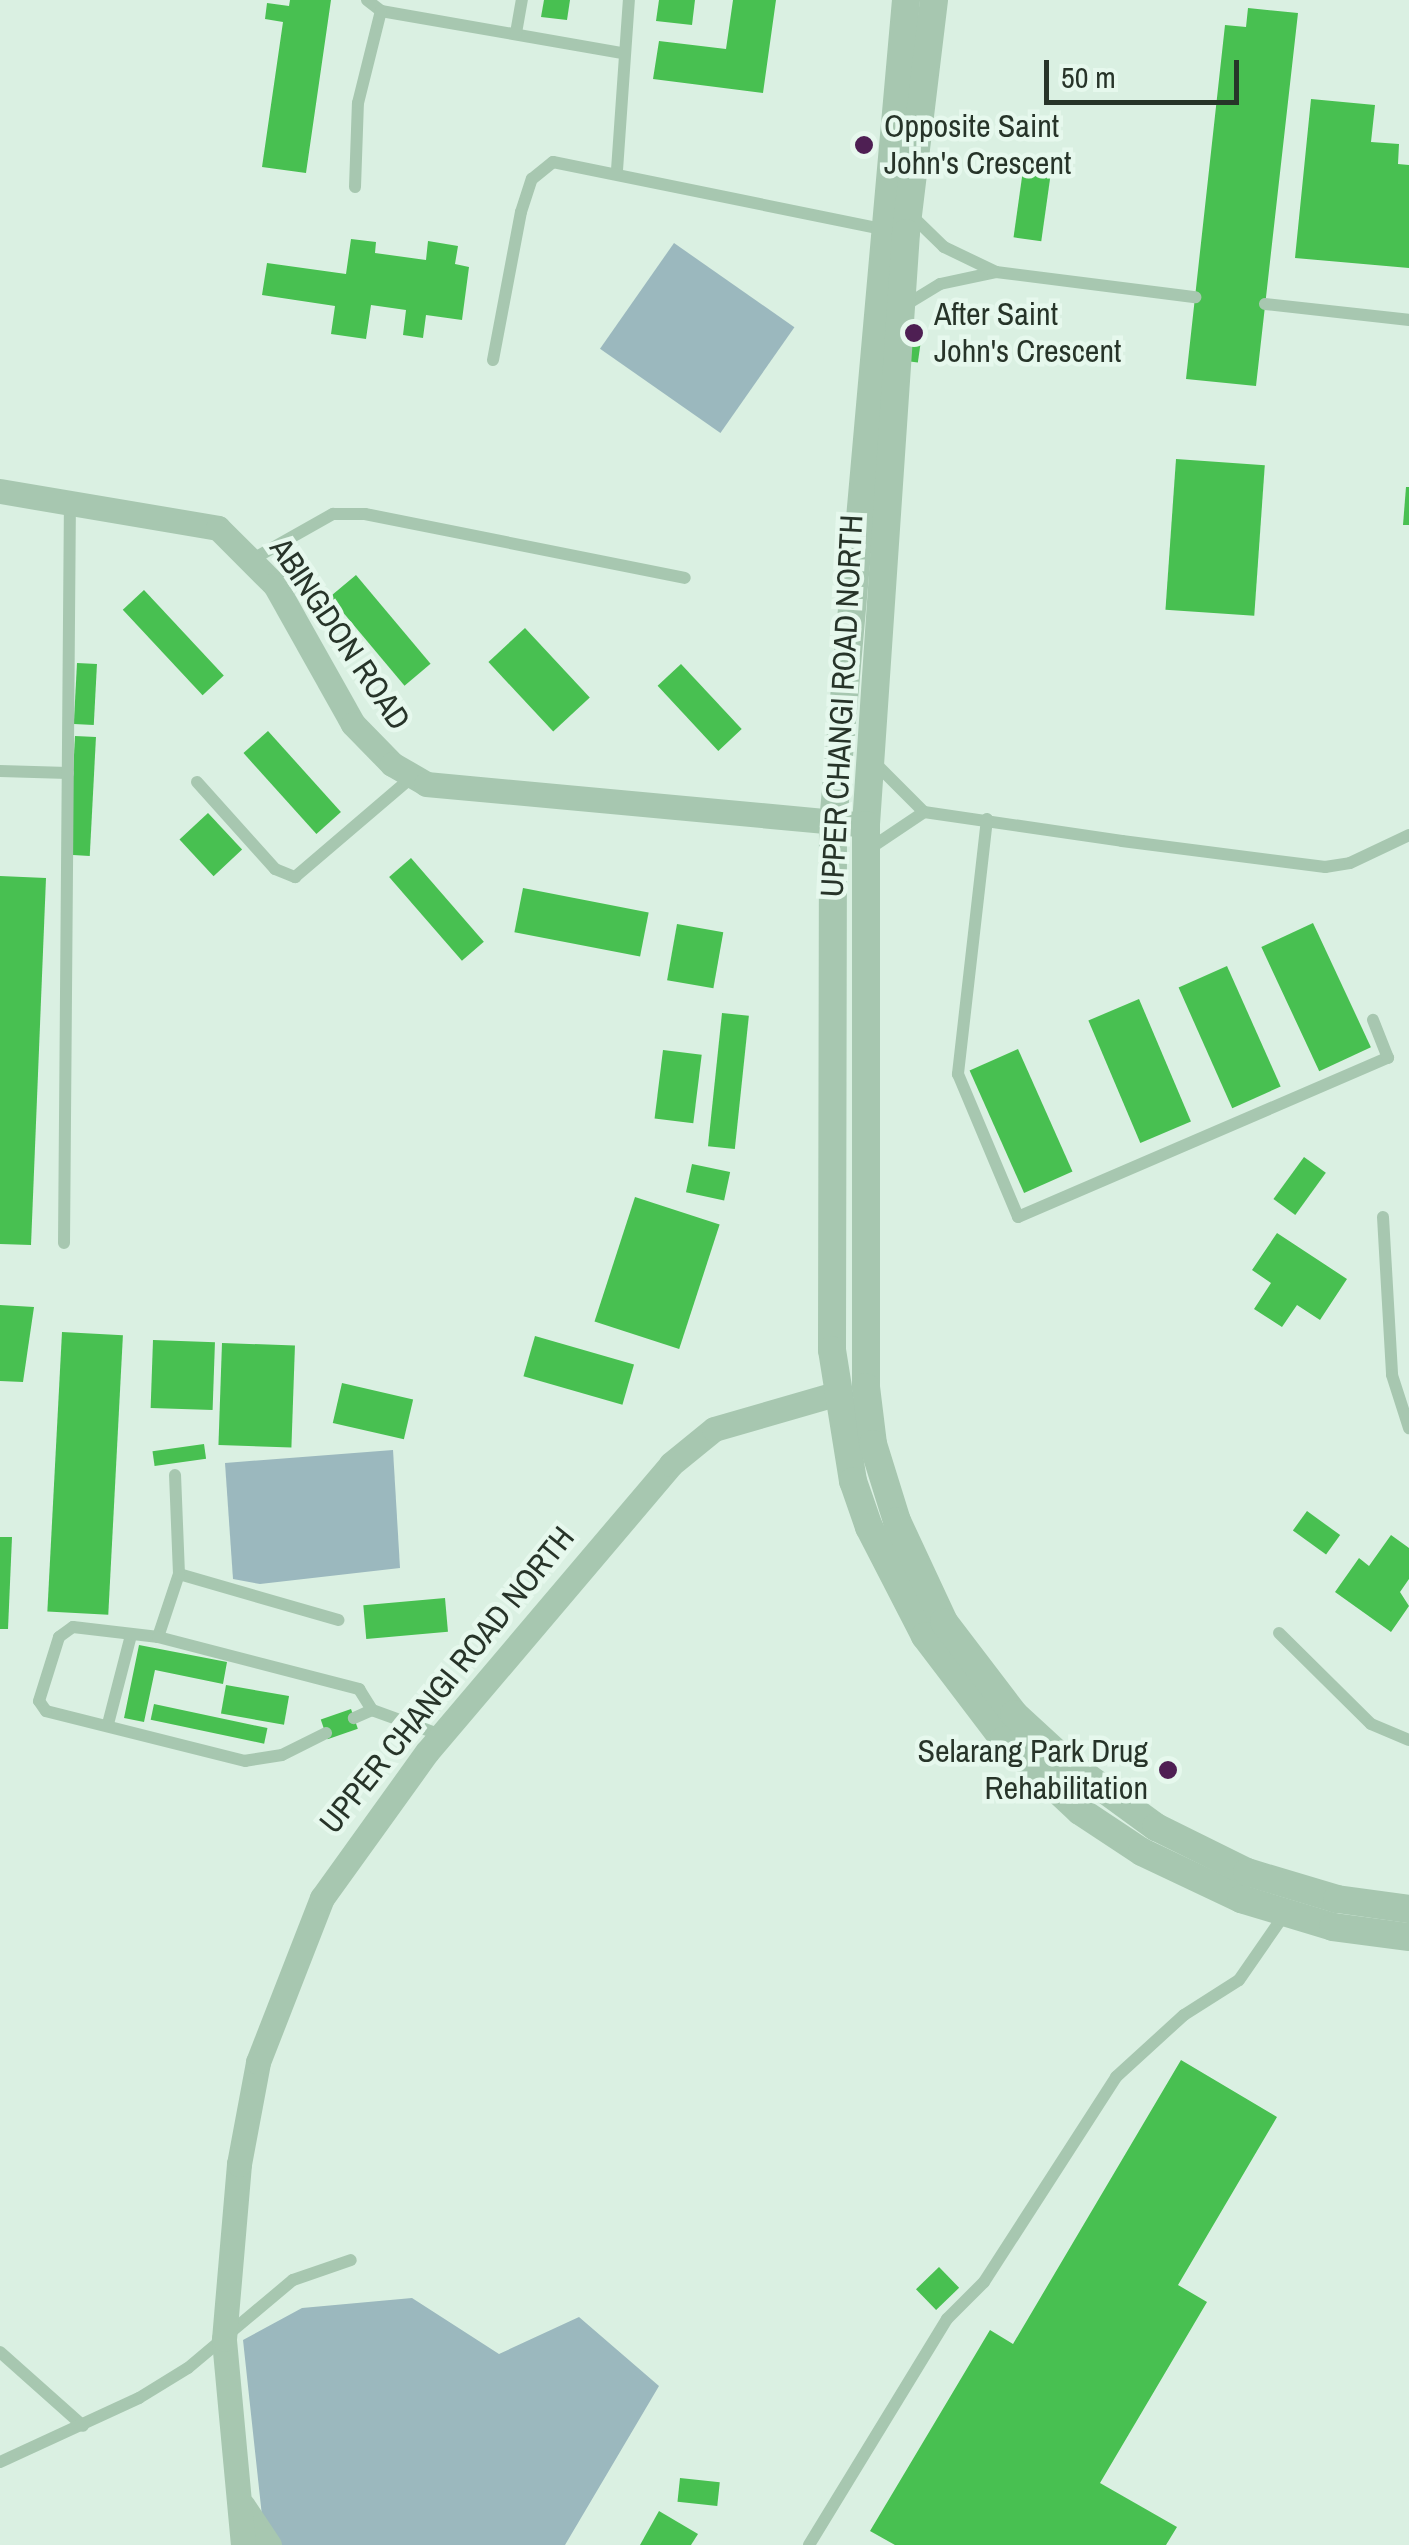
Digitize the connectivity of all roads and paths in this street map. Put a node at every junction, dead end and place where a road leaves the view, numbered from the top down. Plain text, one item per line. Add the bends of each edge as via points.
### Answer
1 (367, 0) edge
2 (522, 0) edge
3 (629, 0) edge
4 (906, 0) edge
5 (934, 0) edge
6 (381, 12) junction
7 (516, 32) junction
8 (622, 53) junction
9 (617, 170) junction
10 (355, 187) dead end
11 (899, 225) junction
12 (996, 272) junction
13 (1195, 297) dead end
14 (1266, 304) dead end
15 (901, 309) junction
16 (1409, 320) edge
17 (493, 360) dead end
18 (0, 491) edge
19 (70, 500) junction
20 (253, 559) junction
21 (685, 578) dead end
22 (870, 759) junction
23 (0, 771) edge
24 (68, 774) junction
25 (411, 778) junction
26 (196, 782) dead end
27 (924, 812) junction
28 (987, 818) junction
29 (833, 823) junction
30 (1409, 835) edge
31 (866, 838) junction
32 (1373, 1020) dead end
33 (1383, 1217) dead end
34 (64, 1243) dead end
35 (866, 1388) junction
36 (836, 1394) junction
37 (1409, 1428) edge
38 (174, 1474) dead end
39 (179, 1574) junction
40 (338, 1620) dead end
41 (1279, 1633) dead end
42 (131, 1636) junction
43 (158, 1637) junction
44 (372, 1710) junction
45 (354, 1718) dead end
46 (108, 1724) junction
47 (326, 1733) dead end
48 (441, 1734) junction
49 (1409, 1740) edge
50 (1409, 1909) edge
51 (1284, 1914) junction
52 (1409, 1938) edge
53 (351, 2260) dead end
54 (224, 2339) junction
55 (0, 2352) edge
56 (82, 2426) junction
57 (0, 2462) edge
58 (237, 2492) junction
59 (243, 2545) edge
60 (270, 2545) edge
61 (810, 2545) edge

1 - 6 lane
2 - 7 lane
3 - 8 lane
4 - 11 street, UPPER CHANGI ROAD NORTH
5 - 11 street, UPPER CHANGI ROAD NORTH
6 - 7 lane
6 - 10 lane via 358,103
7 - 8 lane
8 - 9 lane
9 - 11 lane
9 - 17 lane via 552,162 532,179
11 - 12 lane
11 - 15 street, UPPER CHANGI ROAD NORTH
11 - 29 street, UPPER CHANGI ROAD NORTH
12 - 13 lane
12 - 15 lane via 940,284
14 - 16 lane
15 - 22 street, UPPER CHANGI ROAD NORTH
18 - 19 street, ABINGDON ROAD
19 - 20 street, ABINGDON ROAD via 190,518 218,528
19 - 24 lane
20 - 21 lane via 333,514 364,514
20 - 25 street, ABINGDON ROAD via 353,724
22 - 27 lane
22 - 31 street, UPPER CHANGI ROAD NORTH
23 - 24 lane
24 - 34 lane
25 - 26 lane via 296,876 275,869
25 - 29 street, ABINGDON ROAD via 447,790
27 - 28 lane
27 - 31 lane
28 - 30 lane via 1325,867 1350,863
28 - 32 lane via 958,1074 1018,1217 1388,1058
29 - 31 street, ABINGDON ROAD
29 - 36 street, UPPER CHANGI ROAD NORTH
31 - 35 street, UPPER CHANGI ROAD NORTH
33 - 37 lane via 1392,1375
35 - 36 lane, UPPER CHANGI ROAD NORTH
35 - 50 street via 883,1479 918,1571 944,1622 1014,1714 1117,1802 1208,1854 1289,1887
36 - 48 street, UPPER CHANGI ROAD NORTH via 742,1417 692,1444
36 - 51 street, UPPER CHANGI ROAD NORTH via 869,1527 897,1588 1004,1740 1105,1830 1194,1880
38 - 39 lane
39 - 40 lane
39 - 43 lane
41 - 49 lane via 1371,1724
42 - 43 lane
42 - 46 lane
42 - 46 lane via 66,1629 39,1701 46,1712
43 - 44 lane via 359,1688
44 - 45 lane
44 - 48 lane
46 - 47 lane via 263,1762
48 - 54 street, UPPER CHANGI ROAD NORTH via 322,1898 258,2062 239,2164
51 - 52 street, UPPER CHANGI ROAD NORTH
51 - 61 lane via 1239,1980 1184,2015 1116,2077 984,2282 947,2319
53 - 54 lane via 292,2280
54 - 56 lane via 188,2368
54 - 58 street, UPPER CHANGI ROAD NORTH
55 - 56 lane
56 - 57 lane
58 - 59 street, UPPER CHANGI ROAD NORTH
58 - 60 street

